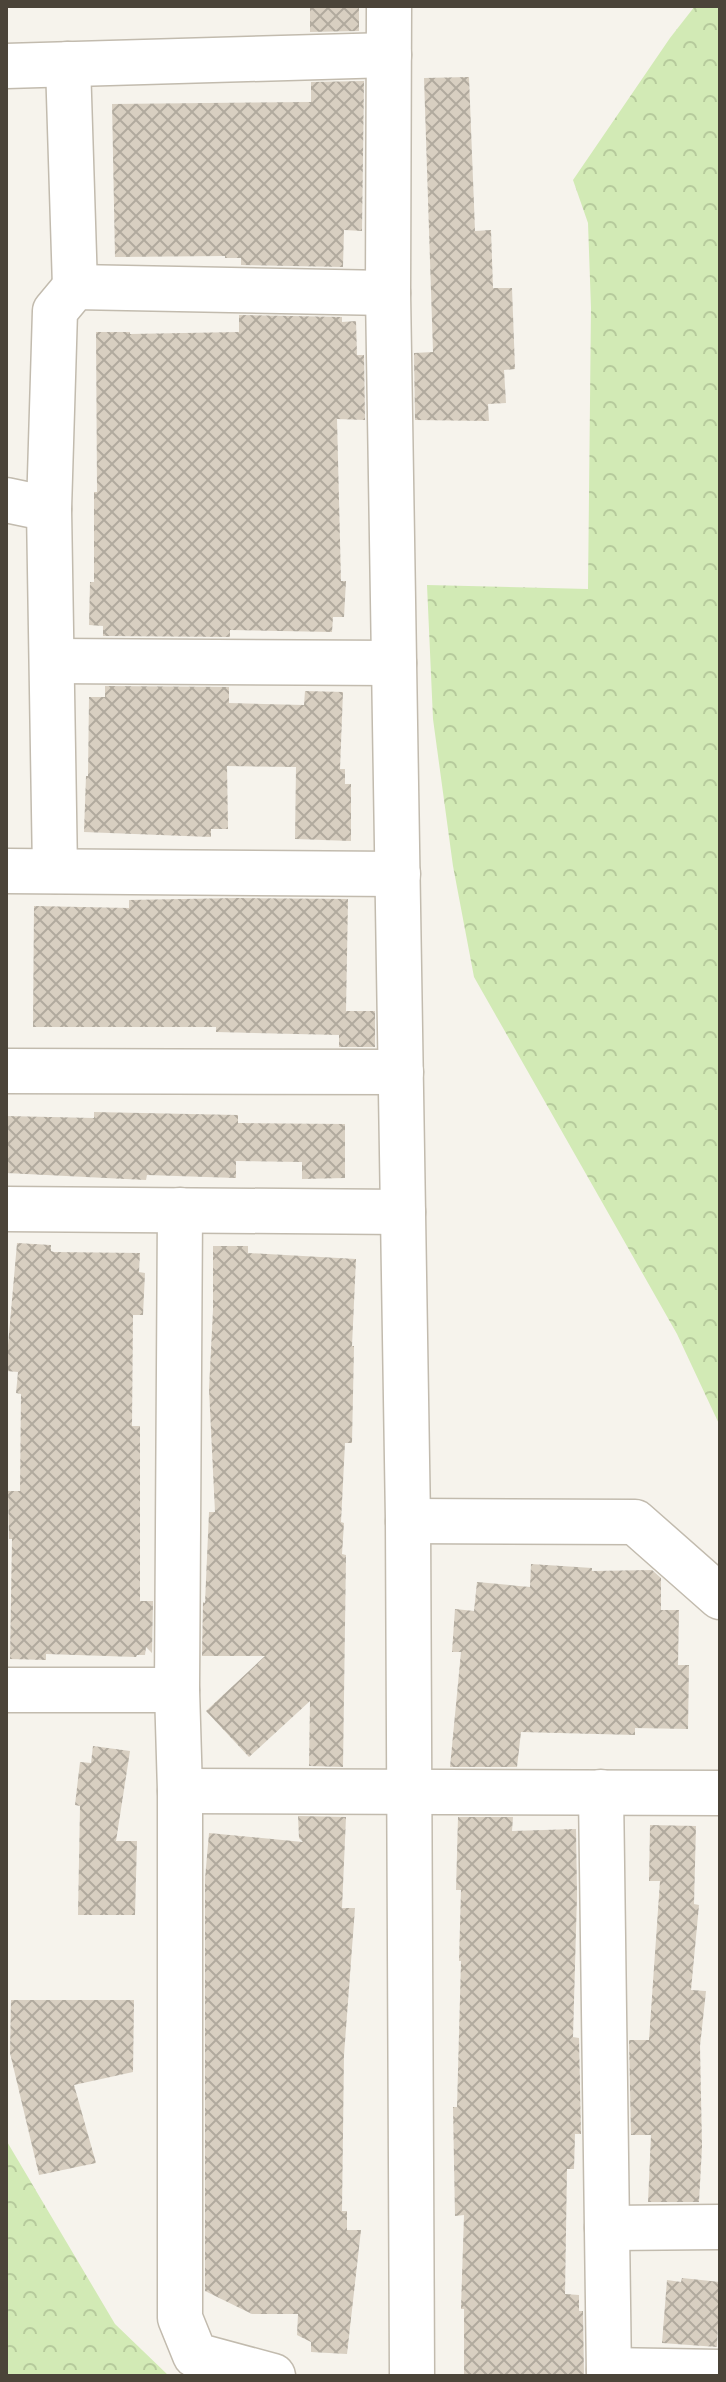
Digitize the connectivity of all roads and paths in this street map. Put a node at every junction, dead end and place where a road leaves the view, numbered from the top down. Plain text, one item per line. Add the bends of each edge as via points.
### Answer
1 (389, 6) edge
2 (389, 55) junction
3 (68, 64) junction
4 (6, 66) edge
5 (75, 287) junction
6 (388, 293) junction
7 (6, 500) edge
8 (49, 509) junction
9 (53, 661) junction
10 (394, 663) junction
11 (6, 871) edge
12 (55, 871) junction
13 (398, 874) junction
14 (6, 1071) edge
15 (401, 1072) junction
16 (6, 1209) edge
17 (180, 1210) junction
18 (403, 1212) junction
19 (408, 1521) junction
20 (720, 1597) edge
21 (6, 1690) edge
22 (177, 1690) junction
23 (180, 1791) junction
24 (409, 1791) junction
25 (601, 1792) junction
26 (720, 1793) edge
27 (720, 2227) edge
28 (607, 2228) junction
29 (720, 2372) edge
30 (609, 2373) edge
31 (273, 2376) edge
32 (412, 2376) edge

1 - 2 street
2 - 3 street
2 - 6 street
3 - 4 street
3 - 5 street
5 - 6 street
5 - 8 street via 55,311
6 - 10 street
7 - 8 street
8 - 9 street
9 - 10 street
9 - 12 street
10 - 13 street
11 - 12 street
12 - 13 street
13 - 15 street
14 - 15 street
15 - 18 street
16 - 17 street
17 - 18 street
17 - 22 street
18 - 19 street
19 - 20 street via 635,1522
19 - 24 street
21 - 22 street
22 - 23 street
23 - 24 street
23 - 31 street via 180,2318 195,2355
24 - 25 street
24 - 32 street
25 - 26 street
25 - 28 street
27 - 28 street
28 - 30 street
29 - 30 street

